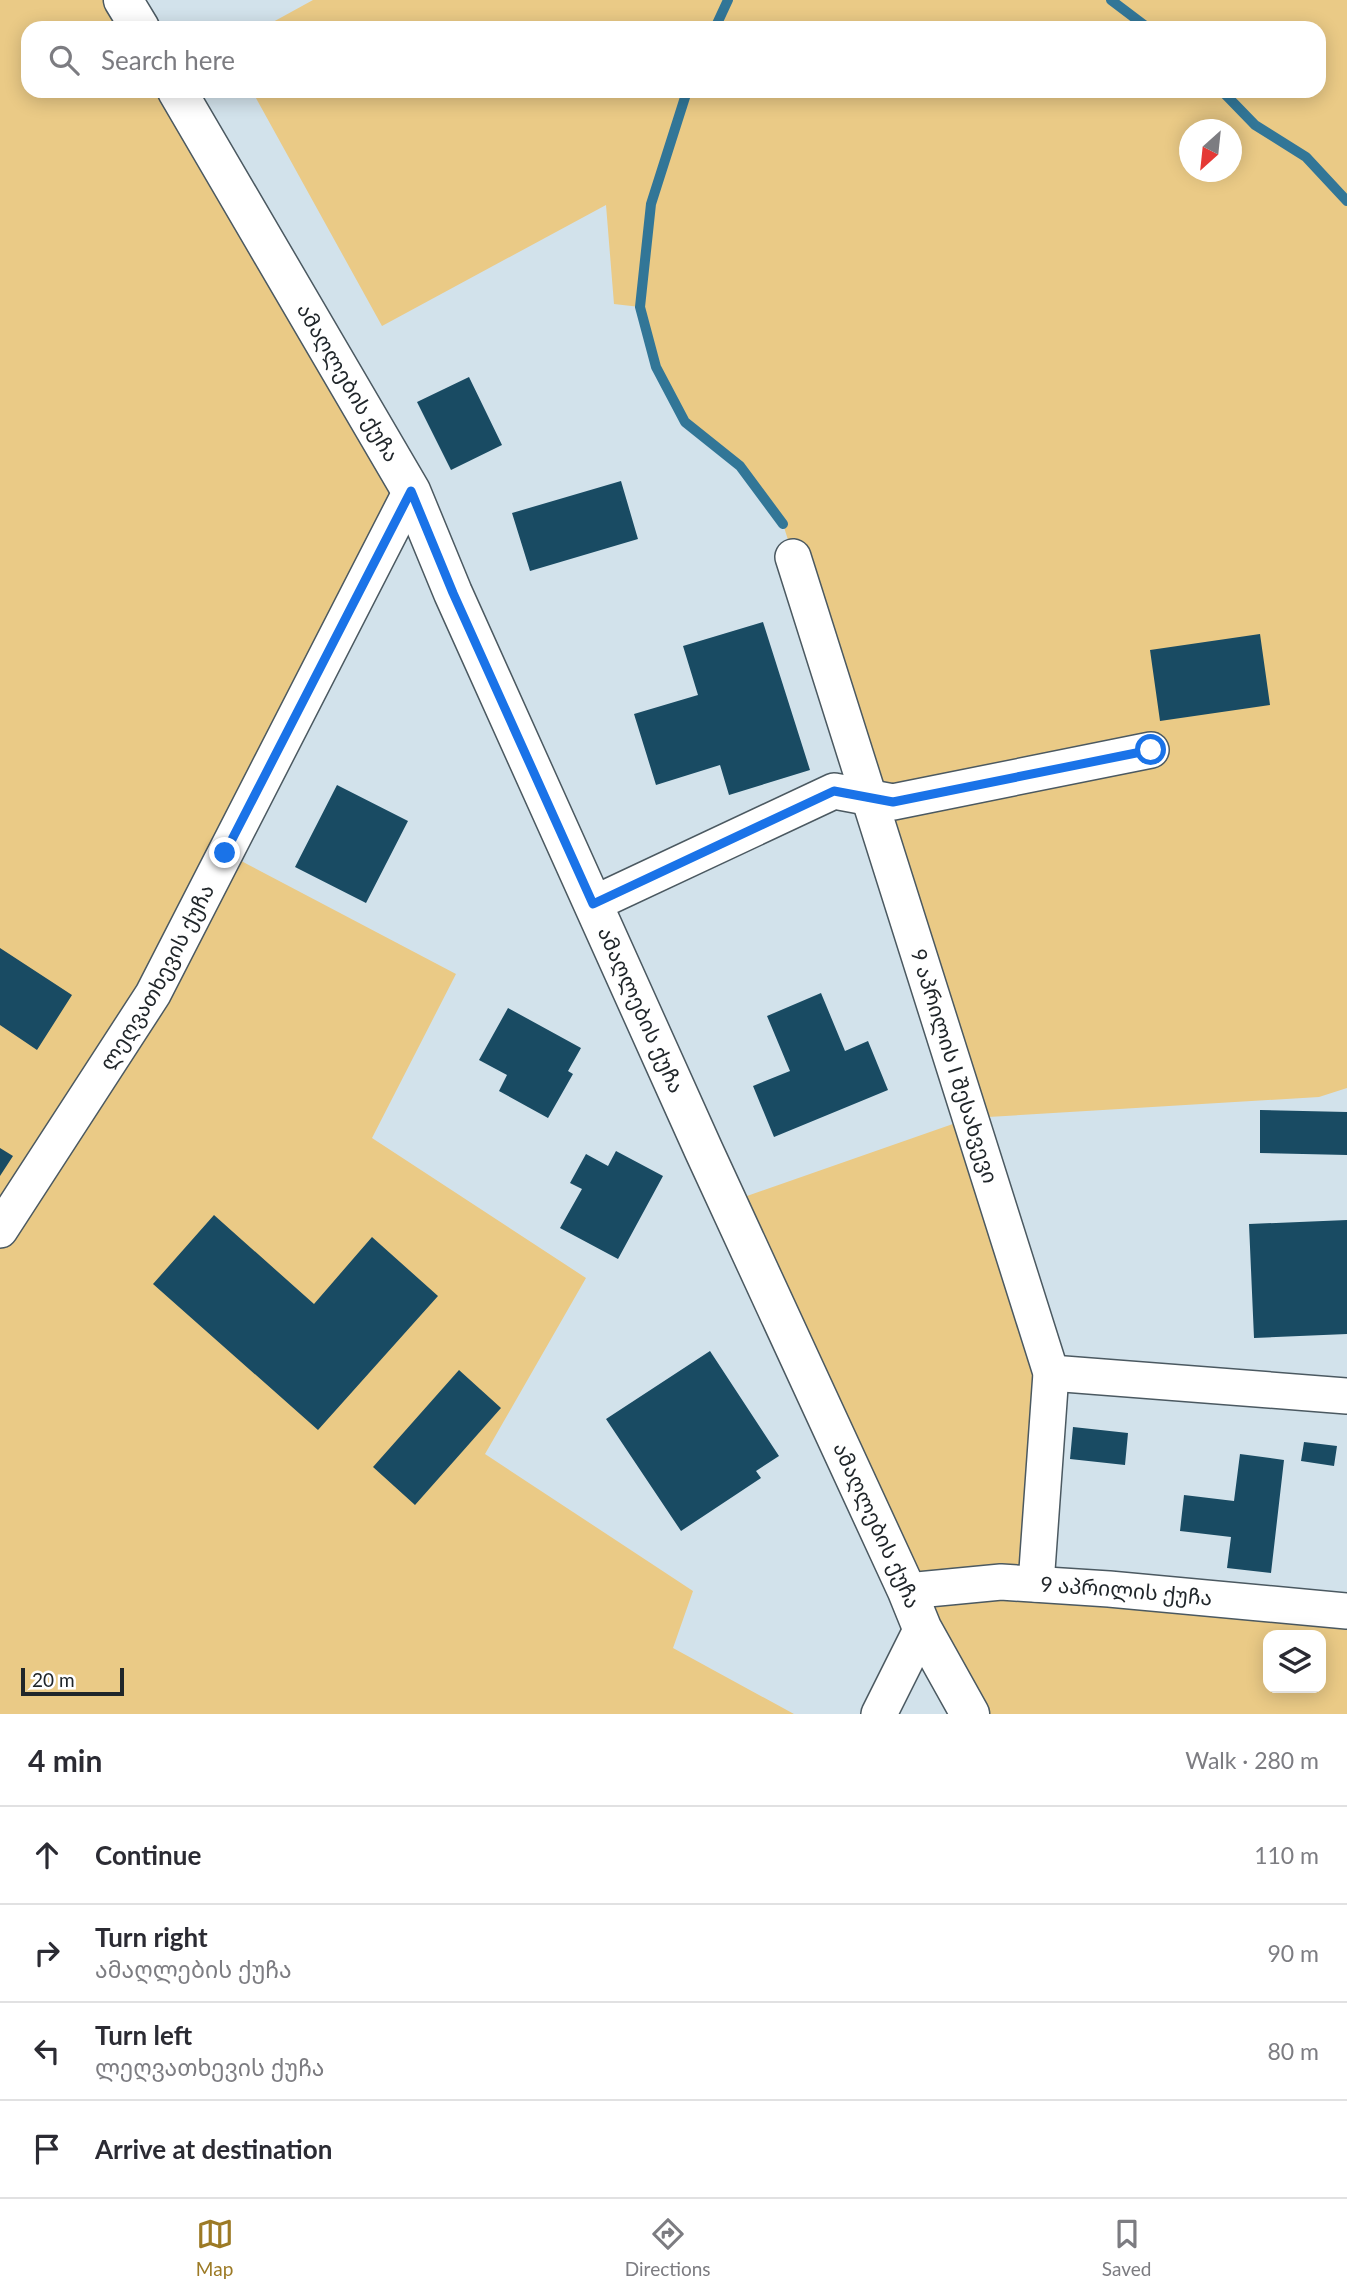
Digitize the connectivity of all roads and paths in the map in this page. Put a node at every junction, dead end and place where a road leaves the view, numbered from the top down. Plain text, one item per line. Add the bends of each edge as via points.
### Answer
1 (124, 0) edge
2 (136, 21) edge
3 (181, 98) edge
4 (411, 491) junction
5 (793, 557) dead end
6 (1151, 750) dead end
7 (868, 797) junction
8 (593, 904) junction
9 (0, 1230) edge
10 (1051, 1373) junction
11 (1347, 1396) edge
12 (1036, 1584) junction
13 (907, 1591) junction
14 (1347, 1611) edge
15 (922, 1628) junction
16 (879, 1714) edge
17 (970, 1714) edge

1 - 2 street
3 - 4 street, ამაღლების ქუჩა
4 - 8 street, ამაღლების ქუჩა
4 - 9 street, ლეღვათხევის ქუჩა via 153,994
5 - 7 street, 9 აპრილის I შესახვევი
6 - 7 street via 893,802
7 - 8 street via 834,791
7 - 10 street, 9 აპრილის I შესახვევი
8 - 13 street, ამაღლების ქუჩა
10 - 11 street
10 - 12 street, 9 აპრილის I შესახვევი
12 - 13 street, 9 აპრილის ქუჩა via 1001,1582
12 - 14 street, 9 აპრილის ქუჩა
13 - 15 street, ამაღლების ქუჩა
15 - 16 street
15 - 17 street, ამაღლების ქუჩა

